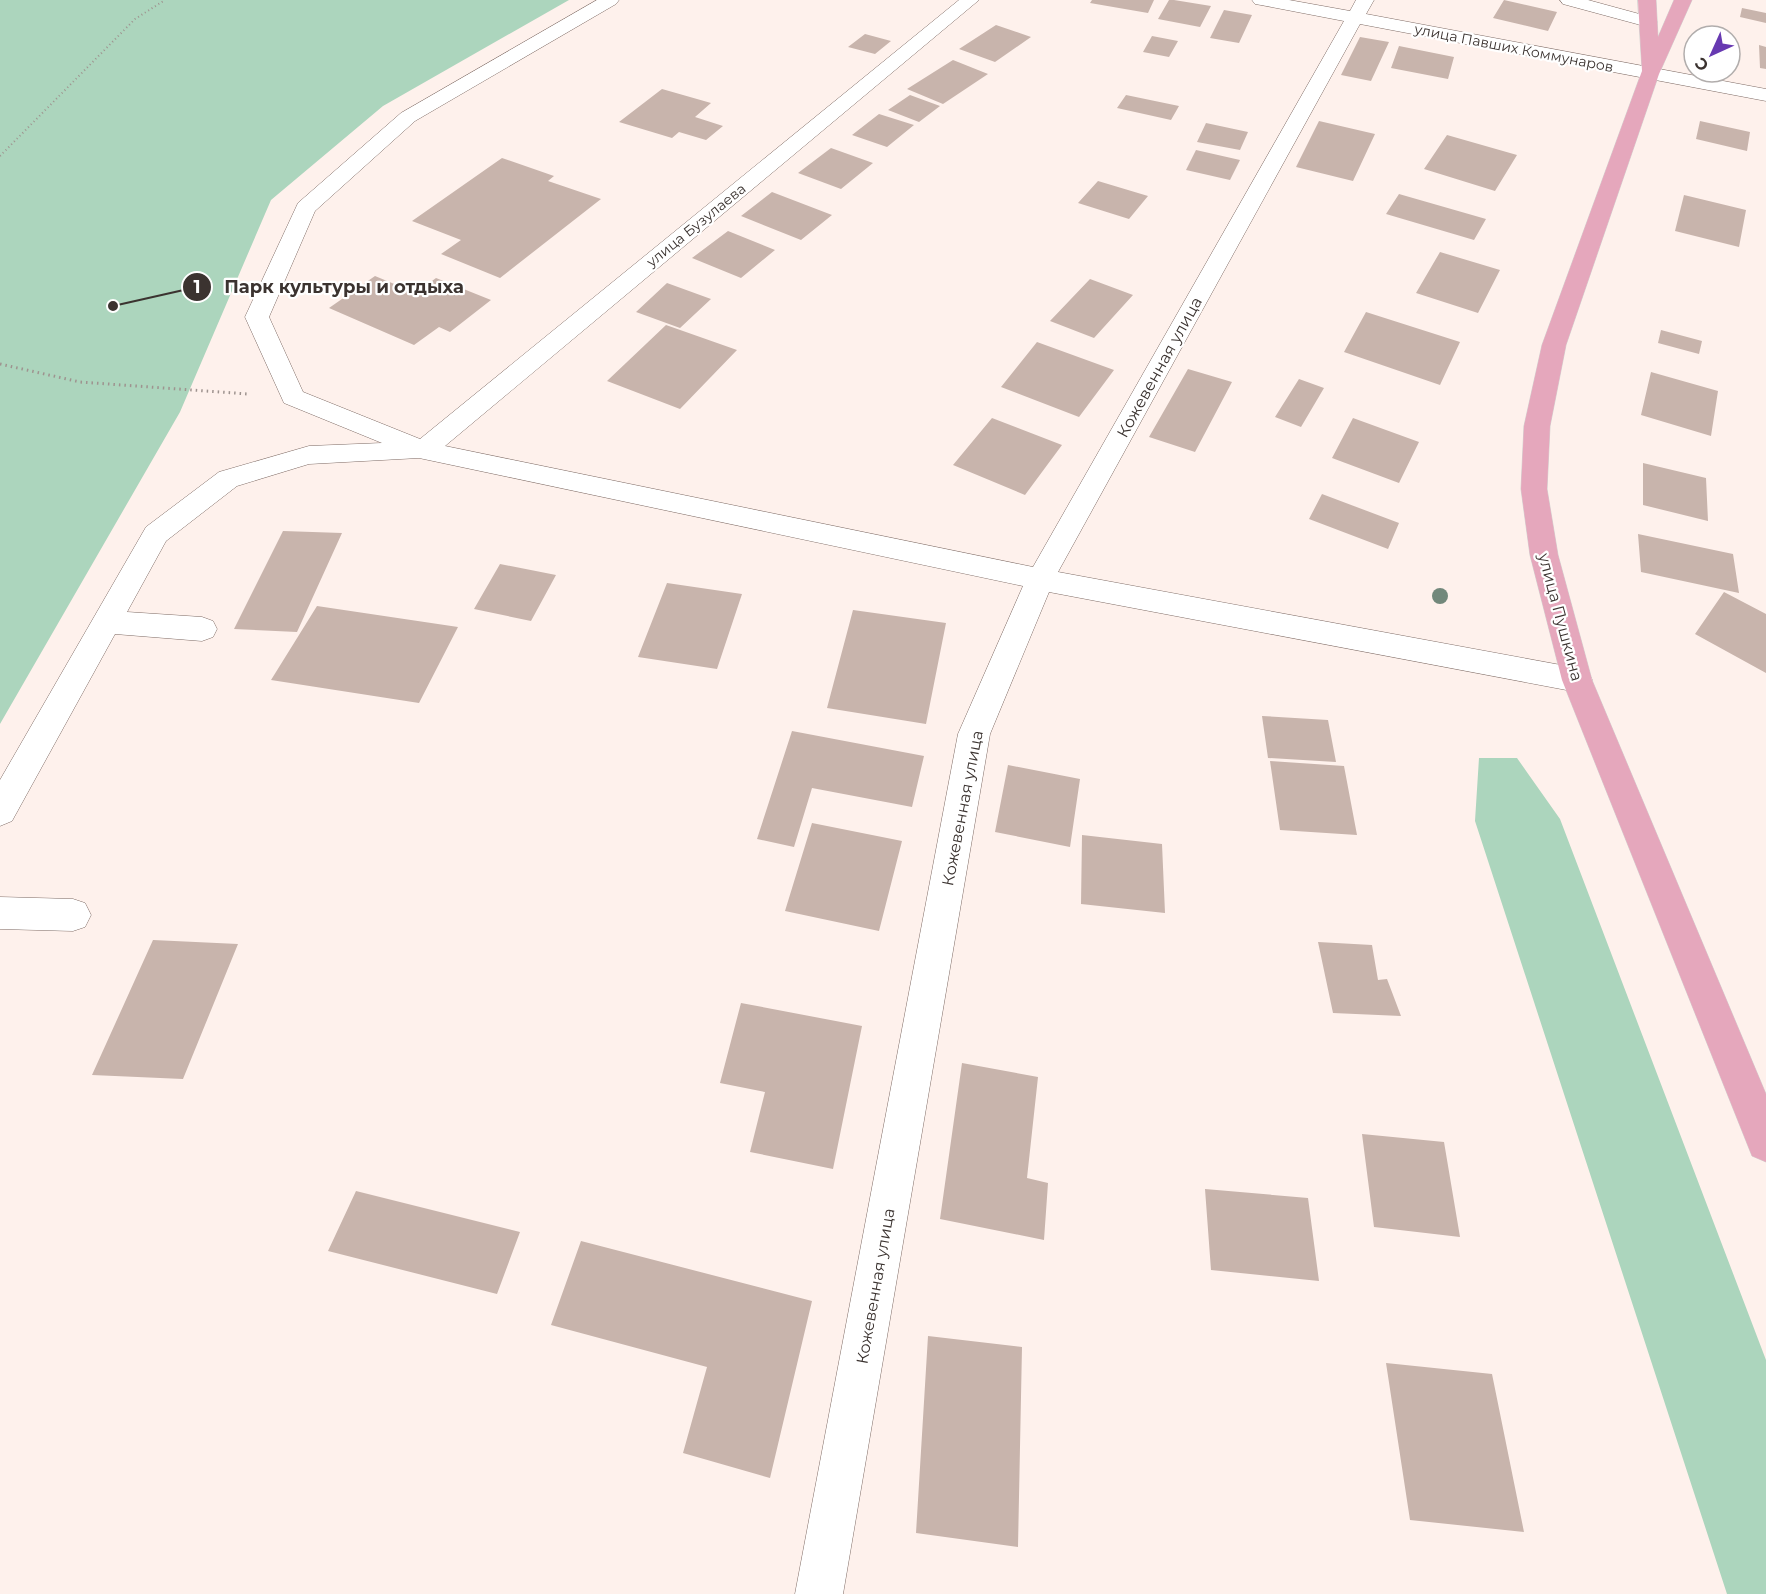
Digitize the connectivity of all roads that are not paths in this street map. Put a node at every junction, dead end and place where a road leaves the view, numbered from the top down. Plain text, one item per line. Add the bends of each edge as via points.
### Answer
1 (610, 0) edge
2 (970, 0) edge
3 (1261, 0) edge
4 (1569, 0) edge
5 (1647, 0) edge
6 (1663, 0) edge
7 (1683, 0) edge
8 (1359, 9) edge
9 (1648, 22) junction
10 (1650, 74) junction
11 (1766, 95) edge
12 (423, 450) junction
13 (1040, 579) junction
14 (106, 622) junction
15 (202, 629) dead end
16 (1577, 680) junction
17 (0, 811) edge
18 (0, 912) edge
19 (73, 915) dead end
20 (1766, 1142) edge
21 (819, 1594) edge

1 - 12 street via 408,117 306,208 256,317 293,397
2 - 12 street, улица Бузулаева
3 - 8 street, улица Павших Коммунаров
4 - 9 street
5 - 9 main road
6 - 10 main road
7 - 10 main road
8 - 10 street, улица Павших Коммунаров
8 - 13 street, Кожевенная улица
9 - 10 main road
10 - 11 street, улица Павших Коммунаров
10 - 16 main road, улица Пушкина via 1554,345 1537,426 1534,489 1544,555
12 - 13 street
12 - 14 street via 309,455 228,479 156,534
13 - 16 street
13 - 21 street, Кожевенная улица via 974,734
14 - 15 street
14 - 17 street
16 - 20 main road, улица Пушкина
18 - 19 street

